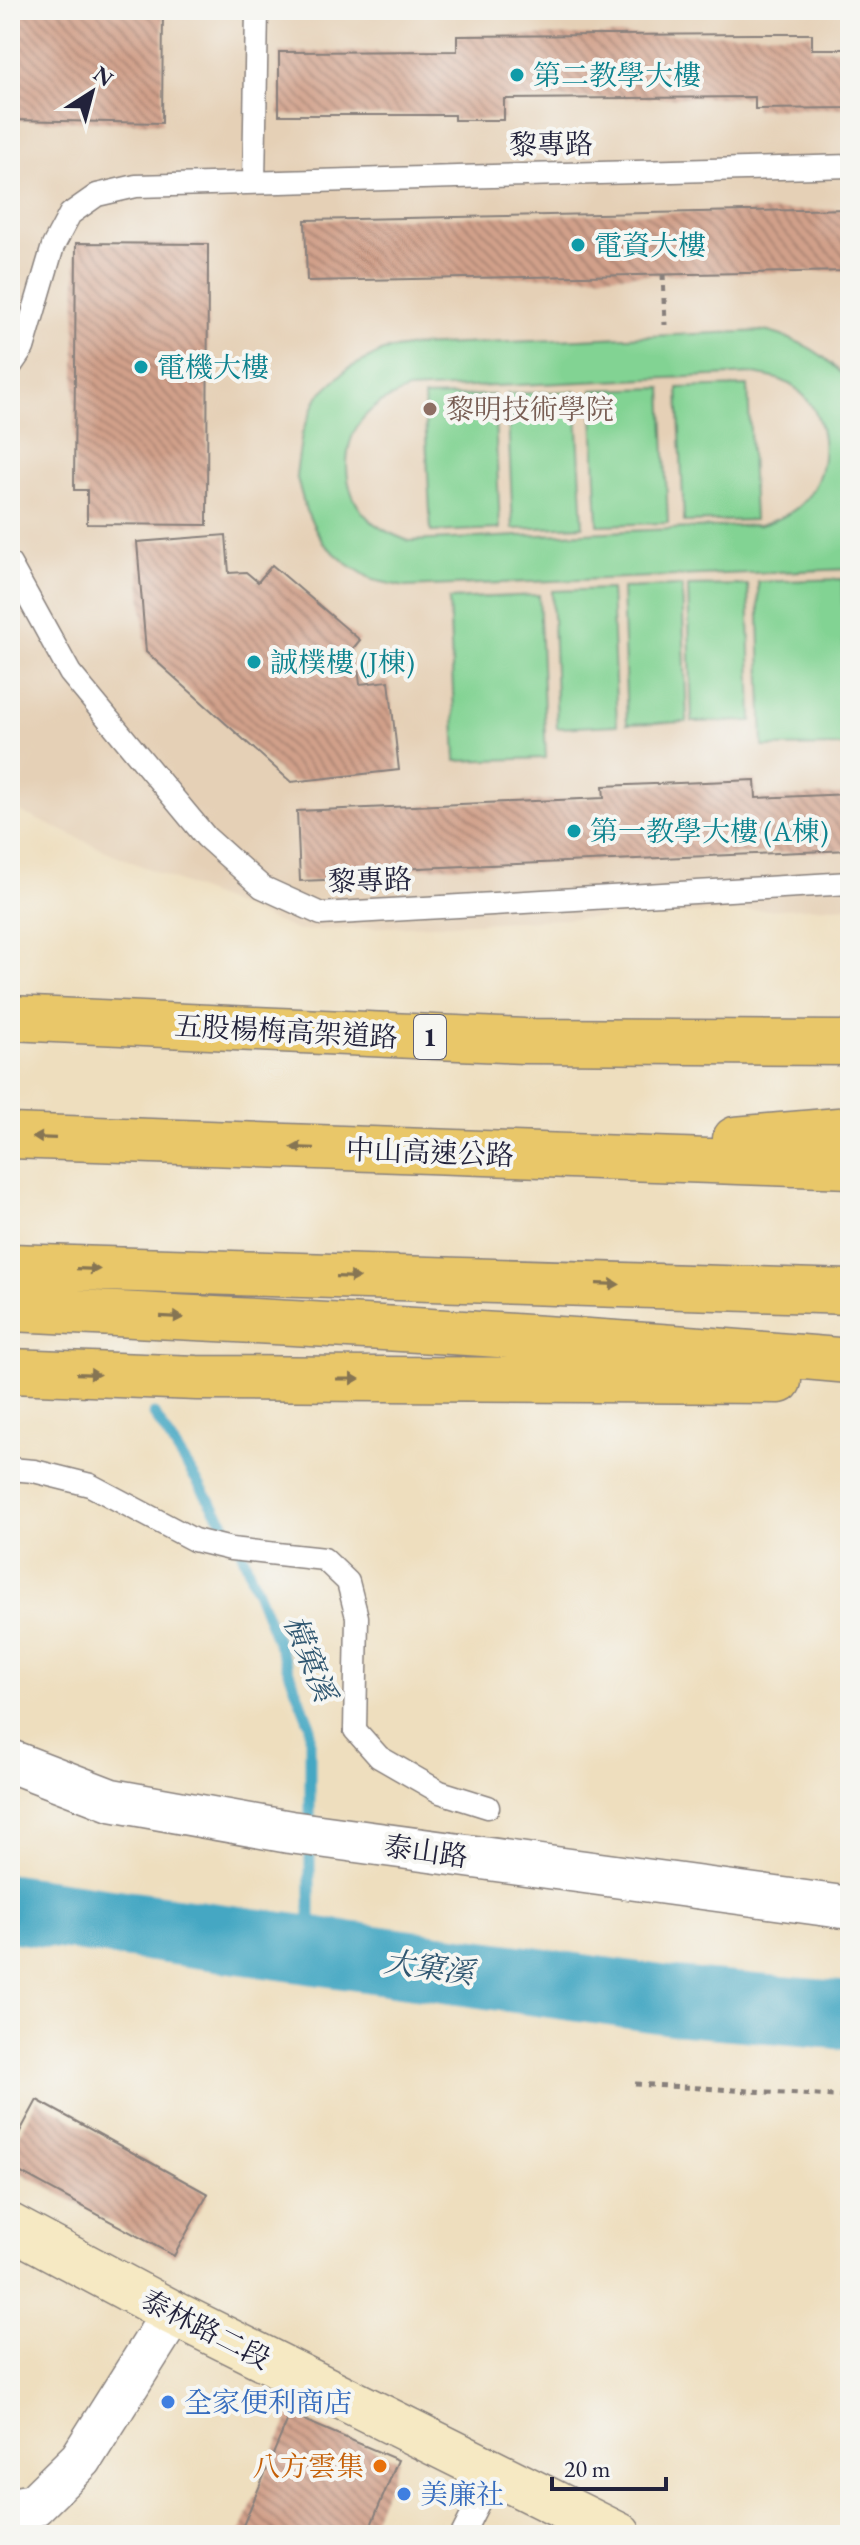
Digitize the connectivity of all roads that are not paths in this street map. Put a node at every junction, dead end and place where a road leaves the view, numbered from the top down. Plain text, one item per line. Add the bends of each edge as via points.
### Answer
1 (257, 10) edge
2 (850, 166) edge
3 (254, 182) junction
4 (10, 367) edge
5 (10, 564) edge
6 (850, 883) edge
7 (10, 1009) edge
8 (10, 1018) edge
9 (850, 1035) edge
10 (850, 1043) edge
11 (850, 1129) edge
12 (10, 1136) edge
13 (521, 1156) junction
14 (850, 1166) edge
15 (10, 1266) edge
16 (850, 1292) edge
17 (10, 1309) edge
18 (235, 1320) junction
19 (850, 1361) edge
20 (10, 1371) edge
21 (850, 1380) edge
22 (10, 1469) edge
23 (10, 1761) edge
24 (488, 1807) dead end
25 (850, 1908) edge
26 (10, 2226) edge
27 (173, 2313) junction
28 (494, 2472) junction
29 (10, 2509) edge
30 (462, 2535) edge
31 (619, 2535) edge

1 - 3 lane
2 - 3 lane, 黎專路
3 - 4 lane, 黎專路 via 136,186 97,195 70,214 53,246 23,348
5 - 6 lane, 黎專路 via 70,673 206,837 262,887 321,914
7 - 9 lane via 525,1033
8 - 10 highway, 五股楊梅高架道路 / 1 via 524,1041
11 - 13 highway
13 -> 12 highway, 中山高速公路
13 - 14 highway, 中山高速公路
15 -> 16 highway
17 -> 18 highway
18 - 19 highway
18 - 21 highway via 780,1368
20 -> 21 highway via 197,1378
22 - 24 lane via 90,1485 194,1540 324,1559 348,1582 357,1617 355,1730 379,1757 440,1792
23 - 25 street, 泰山路 via 111,1800 290,1832
26 - 27 main road, 泰林路二段
27 - 28 main road, 泰林路二段
27 - 29 street via 81,2459 34,2505
28 - 30 lane
28 - 31 main road, 泰林路二段

